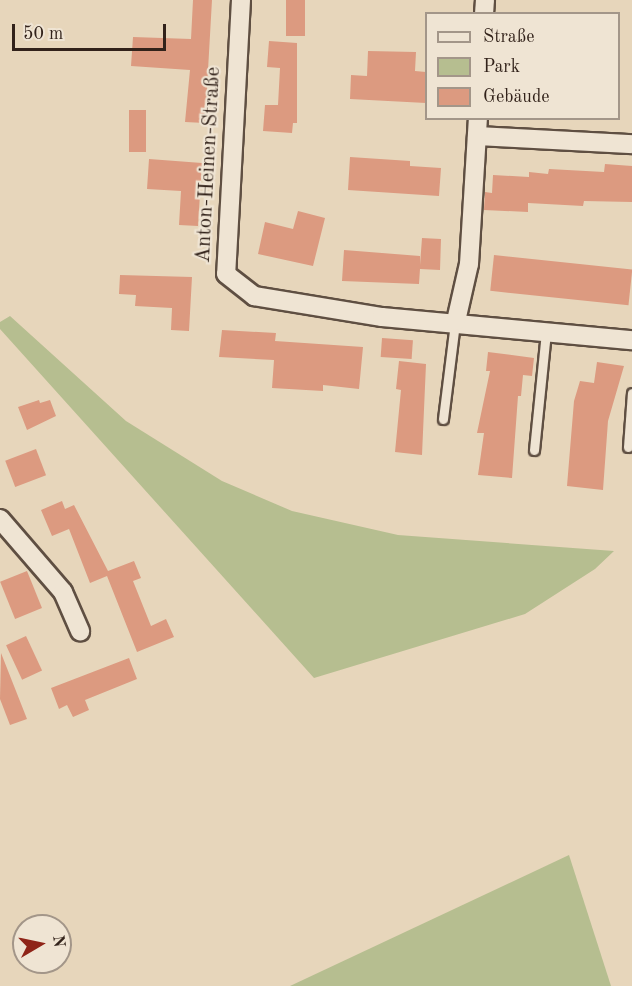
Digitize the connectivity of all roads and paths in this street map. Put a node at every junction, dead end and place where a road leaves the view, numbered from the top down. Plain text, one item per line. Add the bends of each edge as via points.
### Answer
1 (241, 0) edge
2 (478, 127) edge
3 (632, 144) edge
4 (456, 321) junction
5 (546, 332) junction
6 (632, 340) edge
7 (632, 393) edge
8 (443, 419) dead end
9 (628, 447) dead end
10 (534, 450) dead end
11 (0, 519) edge
12 (80, 631) dead end

1 - 4 street, Anton-Heinen-Straße via 226,274 254,296 381,317
2 - 3 street
2 - 4 street via 469,264
4 - 5 street, Anton-Heinen-Straße
4 - 8 lane
5 - 6 street, Anton-Heinen-Straße
5 - 10 lane
7 - 9 lane
11 - 12 street via 63,592

